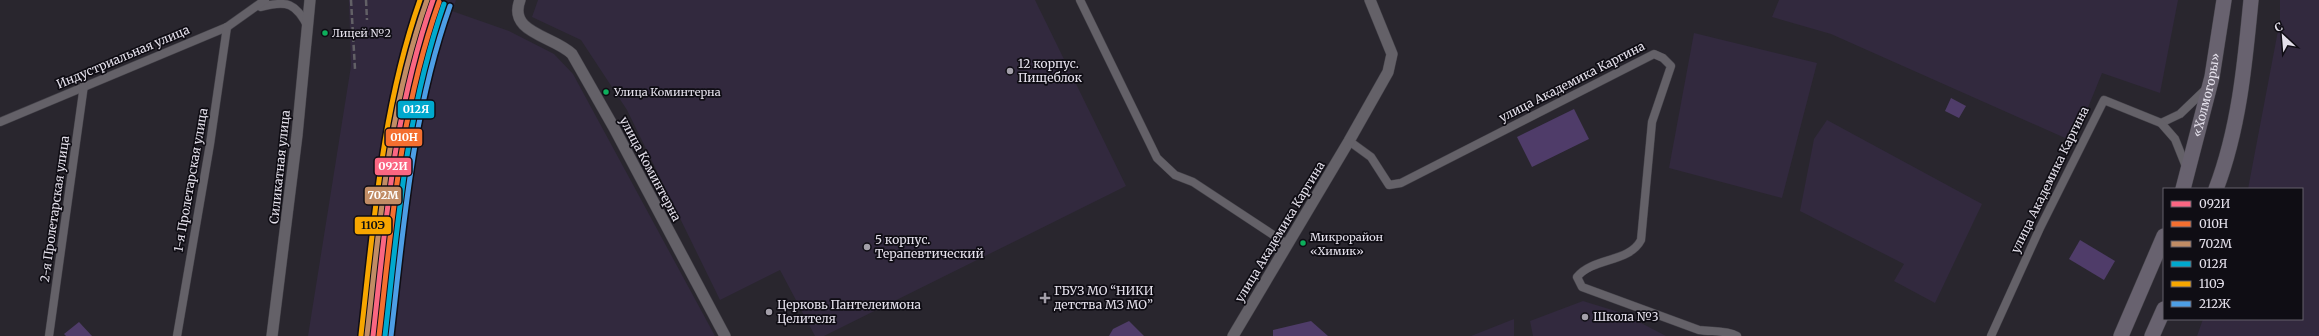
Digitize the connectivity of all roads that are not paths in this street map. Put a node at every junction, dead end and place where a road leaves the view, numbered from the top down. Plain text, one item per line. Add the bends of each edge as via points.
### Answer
1 (265, 0) edge
2 (310, 0) edge
3 (520, 0) edge
4 (1080, 0) edge
5 (1370, 0) edge
6 (2224, 0) edge
7 (2251, 0) edge
8 (252, 10) junction
9 (227, 27) junction
10 (308, 27) junction
11 (84, 85) junction
12 (2210, 86) junction
13 (0, 122) edge
14 (2161, 123) junction
15 (1350, 141) junction
16 (2188, 171) junction
17 (2182, 188) edge
18 (2216, 188) edge
19 (2163, 238) edge
20 (1287, 244) junction
21 (2163, 311) edge
22 (2163, 313) edge
23 (49, 336) edge
24 (177, 336) edge
25 (272, 336) edge
26 (725, 336) edge
27 (1233, 336) edge
28 (1737, 336) edge
29 (1991, 336) edge
30 (2121, 336) edge
31 (2152, 336) edge
32 (2157, 336) edge

1 - 8 street, Индустриальная улица
2 - 10 street, Силикатная улица
3 - 26 street, улица Коминтерна via 518,17 525,28 563,46 572,54
4 - 20 street via 1157,158 1175,175 1193,182
5 - 15 street, улица Академика Каргина via 1392,54 1388,72
6 - 12 highway, «Холмогоры»
7 - 18 highway via 2230,147
8 - 9 street, Индустриальная улица
8 - 10 street, Индустриальная улица via 279,1 296,6
9 - 11 street, Индустриальная улица
9 - 24 street, 1-я Пролетарская улица
10 - 25 street, Силикатная улица
11 - 13 street, Индустриальная улица
11 - 23 street, 2-я Пролетарская улица
12 - 14 street via 2180,114
12 - 16 highway, «Холмогоры»
14 - 16 street, улица Академика Каргина via 2175,139
14 - 29 street, улица Академика Каргина via 2104,100 2040,228
15 - 20 street, улица Академика Каргина
15 - 28 street, улица Академика Каргина via 1370,157 1389,185 1401,183 1654,54 1663,58 1671,66 1652,122 1641,240 1636,248 1629,252 1585,270 1577,277 1578,281 1582,287 1699,330 1725,332
16 - 17 highway, «Холмогоры»
19 - 30 highway
20 - 27 street, улица Академика Каргина
21 - 31 highway
22 - 32 street

